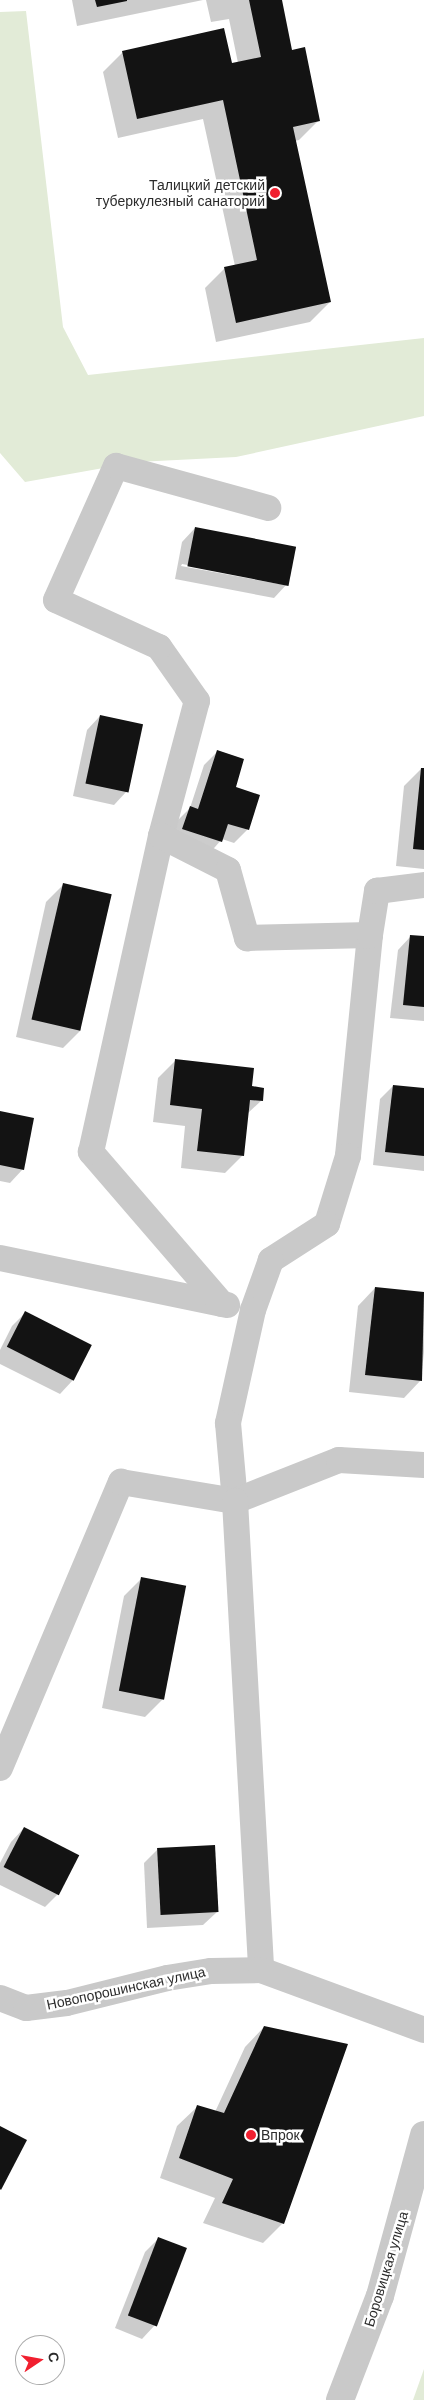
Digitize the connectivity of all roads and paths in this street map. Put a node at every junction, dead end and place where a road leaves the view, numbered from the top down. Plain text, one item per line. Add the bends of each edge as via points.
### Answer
1 (268, 508) dead end
2 (161, 836) junction
3 (424, 885) edge
4 (370, 935) junction
5 (0, 1258) edge
6 (222, 1304) junction
7 (253, 1310) junction
8 (424, 1465) edge
9 (235, 1501) junction
10 (0, 1768) edge
11 (261, 1970) junction
12 (0, 1998) edge
13 (424, 2030) edge
14 (424, 2135) edge
15 (340, 2400) edge

1 - 2 street via 116,466 56,600 159,647 197,702
2 - 4 street via 228,870 248,938
2 - 6 street via 91,1152
3 - 4 street via 376,891
4 - 7 street via 346,1165 327,1224 271,1260
5 - 6 street
6 - 7 street
7 - 9 street via 228,1423
8 - 9 street via 339,1460
9 - 10 street via 121,1482
9 - 11 street
11 - 12 street, Новопорошинская улица via 211,1971 167,1978 66,2003 26,2008
11 - 13 street, Новопорошинская улица
14 - 15 street, Боровицкая улица via 380,2296

